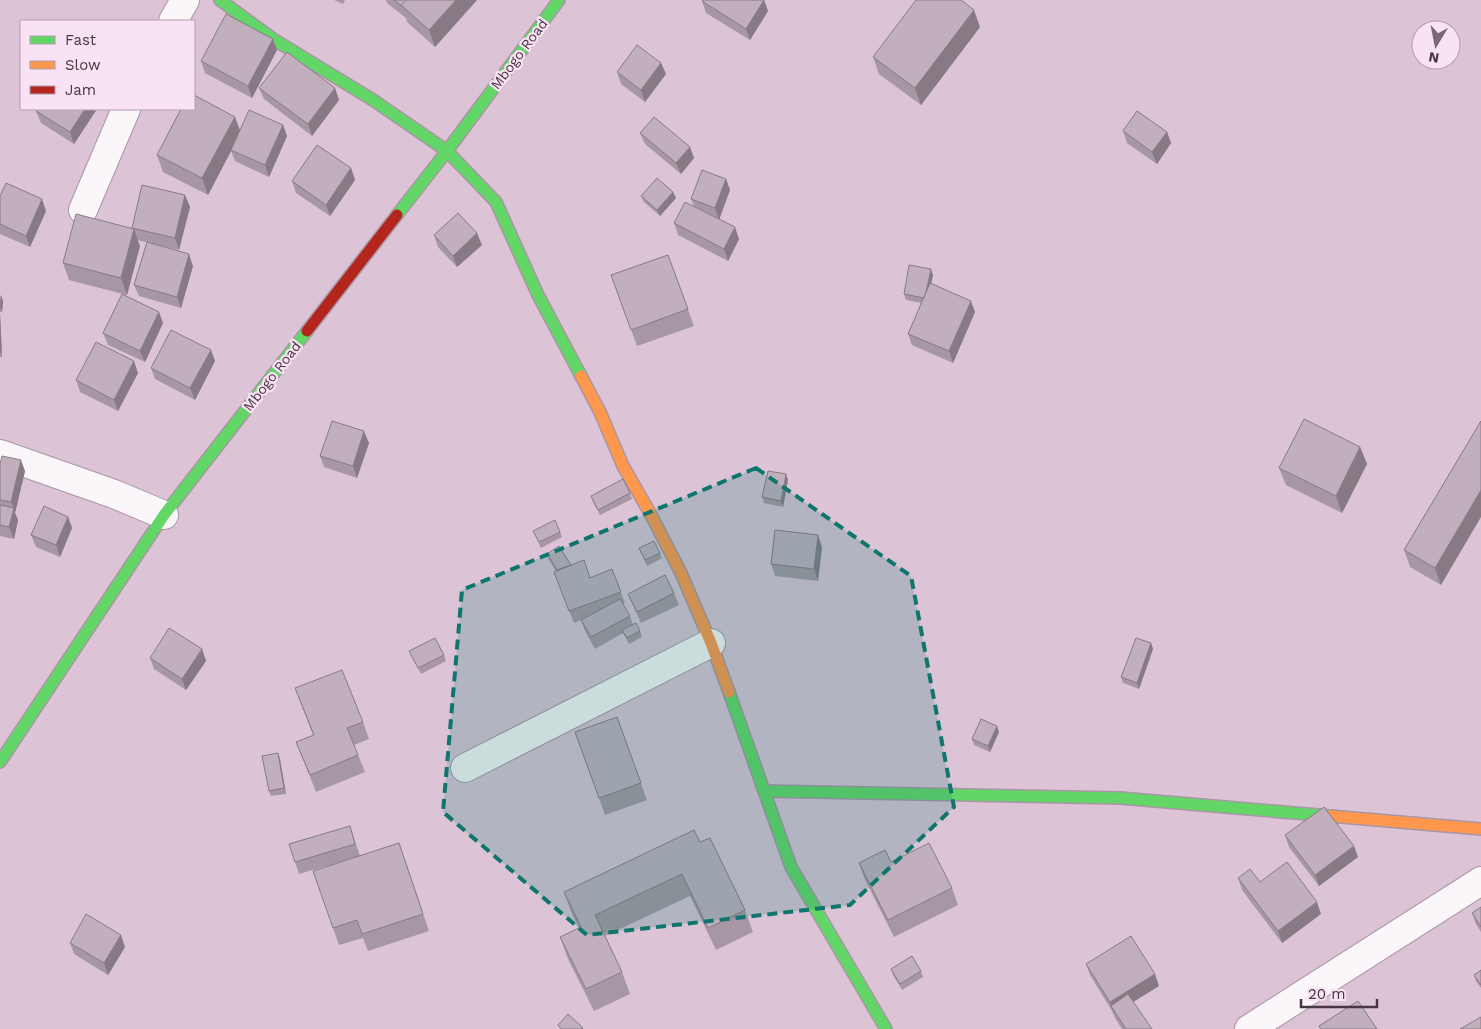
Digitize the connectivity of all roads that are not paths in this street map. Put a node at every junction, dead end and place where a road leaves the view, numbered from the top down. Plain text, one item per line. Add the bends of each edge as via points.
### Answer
1 (186, 0) edge
2 (220, 0) edge
3 (559, 0) edge
4 (174, 20) edge
5 (126, 110) edge
6 (447, 151) junction
7 (83, 210) dead end
8 (0, 454) edge
9 (164, 516) junction
10 (712, 643) junction
11 (0, 762) edge
12 (466, 768) dead end
13 (764, 791) junction
14 (1481, 828) edge
15 (1481, 881) edge
16 (886, 1029) edge
17 (1249, 1029) edge

1 - 4 street
2 - 6 street via 273,39 373,100
3 - 6 street, Mbogo Road
5 - 7 street
6 - 9 street, Mbogo Road
6 - 10 street via 496,202 538,295 600,412 623,466 681,573
8 - 9 street via 114,494
9 - 11 street, Mbogo Road
10 - 12 street
10 - 13 street
13 - 14 street via 1120,798
13 - 16 street via 791,867
15 - 17 street

